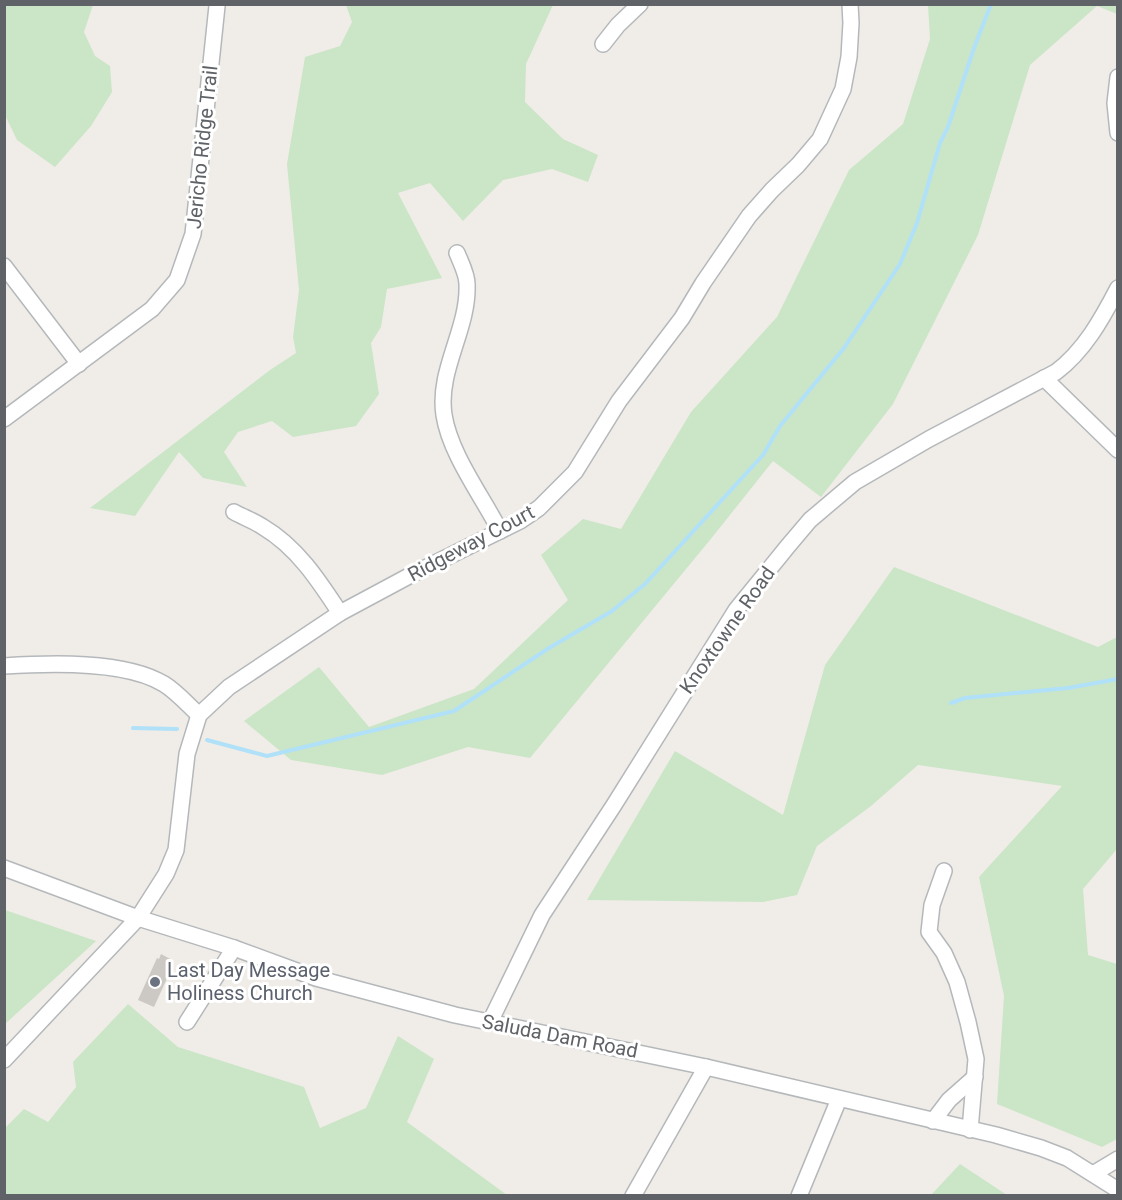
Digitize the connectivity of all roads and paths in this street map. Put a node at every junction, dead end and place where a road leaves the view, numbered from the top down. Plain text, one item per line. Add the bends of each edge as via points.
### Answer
1 (640, 4) edge
2 (850, 4) edge
3 (217, 6) dead end
4 (603, 44) dead end
5 (1118, 77) edge
6 (1118, 133) edge
7 (457, 253) dead end
8 (4, 266) edge
9 (1118, 288) edge
10 (79, 364) junction
11 (1044, 378) junction
12 (4, 419) edge
13 (1118, 450) edge
14 (234, 512) dead end
15 (500, 531) junction
16 (340, 613) junction
17 (4, 666) edge
18 (200, 715) junction
19 (4, 868) edge
20 (944, 871) dead end
21 (138, 918) junction
22 (234, 948) junction
23 (187, 1022) dead end
24 (490, 1022) junction
25 (4, 1060) edge
26 (706, 1067) junction
27 (975, 1077) junction
28 (839, 1099) junction
29 (933, 1121) junction
30 (970, 1130) junction
31 (1118, 1160) edge
32 (1093, 1174) junction
33 (1118, 1190) edge
34 (633, 1196) edge
35 (799, 1196) edge

1 - 4 street
2 - 15 street, Ridgeway Court via 843,89 820,139 749,216 575,472 539,508
3 - 10 street, Jericho Ridge Trail via 193,234 177,280 152,309
5 - 6 street via 1114,103
7 - 15 street via 467,282 445,382 444,415 455,450
8 - 10 street
9 - 11 street, Knoxtowne Road via 1078,352
10 - 12 street, Jericho Ridge Trail
11 - 13 street
11 - 24 street, Knoxtowne Road via 855,482 810,520 736,610 542,915
14 - 16 street via 264,527 302,559
15 - 16 street, Ridgeway Court
16 - 18 street, Ridgeway Court via 229,687
17 - 18 street via 63,664 132,672 164,684
18 - 21 street, Ridgeway Court via 187,754 176,850
19 - 21 street, Saluda Dam Road
20 - 27 street via 932,906 929,932 957,982 976,1059
21 - 22 street, Saluda Dam Road
21 - 25 street, Ridgeway Court
22 - 23 street
22 - 24 street, Saluda Dam Road via 316,978
24 - 26 street, Saluda Dam Road
26 - 28 street, Saluda Dam Road
26 - 34 street
27 - 29 street
27 - 30 street
28 - 29 street, Saluda Dam Road
28 - 35 street
29 - 30 street, Saluda Dam Road
30 - 32 street, Saluda Dam Road via 1041,1148
31 - 32 street
32 - 33 street, Saluda Dam Road

